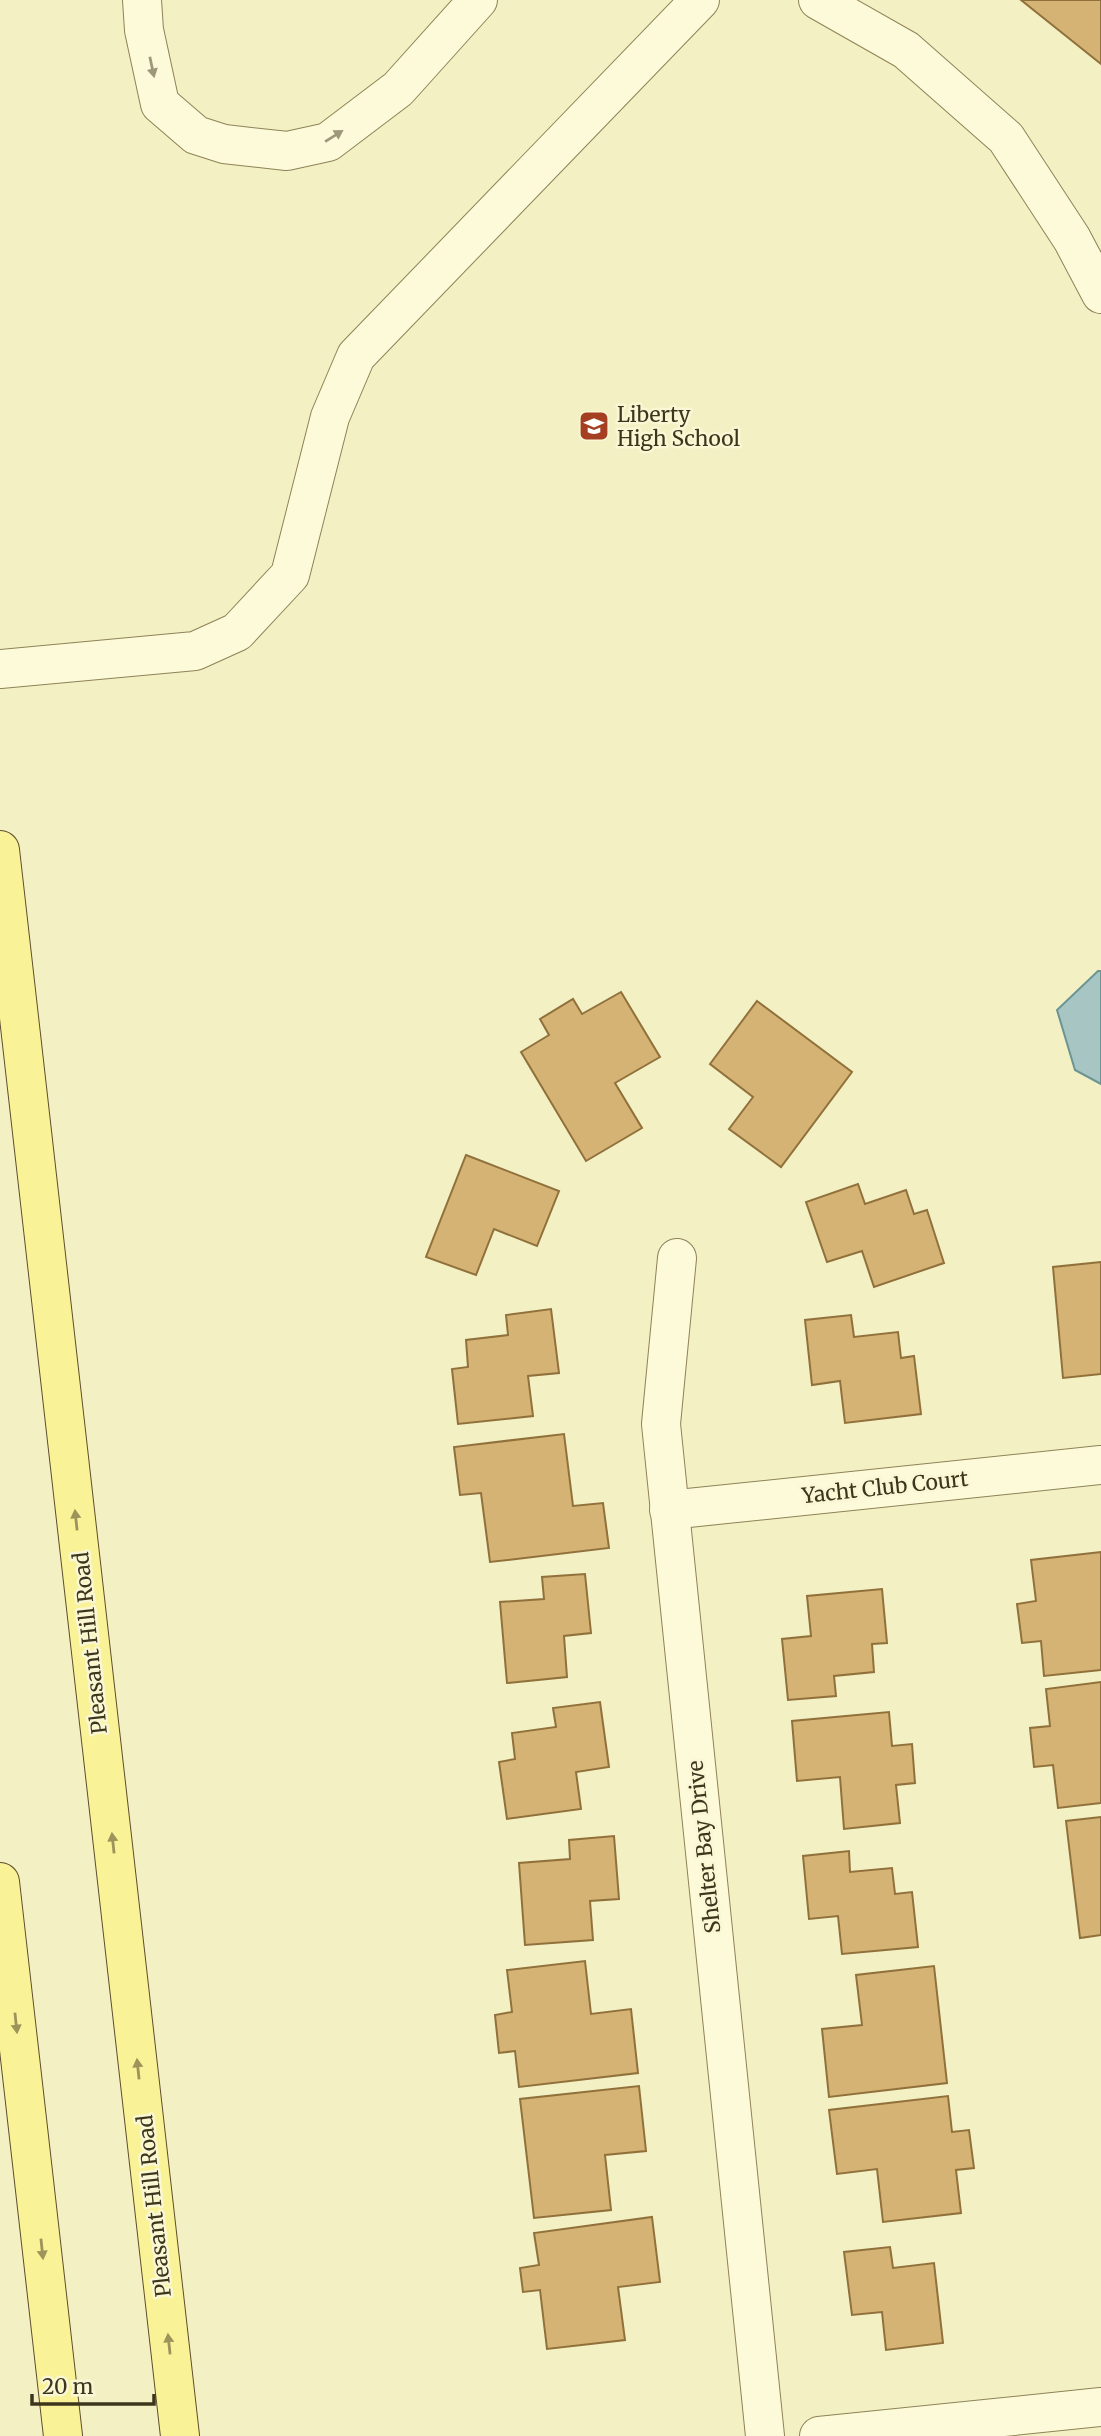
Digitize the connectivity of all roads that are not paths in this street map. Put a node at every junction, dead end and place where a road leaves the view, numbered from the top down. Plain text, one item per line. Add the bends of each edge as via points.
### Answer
1 (142, 0) edge
2 (478, 0) edge
3 (700, 0) edge
4 (818, 0) edge
5 (1101, 294) edge
6 (0, 669) edge
7 (0, 850) edge
8 (677, 1258) dead end
9 (1101, 1465) edge
10 (669, 1510) junction
11 (0, 1882) edge
12 (1101, 2407) edge
13 (63, 2436) edge
14 (180, 2436) edge
15 (765, 2436) edge
16 (819, 2436) edge

1 -> 2 street via 160,104 196,135 224,144 287,151 328,142 398,89
3 - 6 street via 356,356 330,417 290,575 237,632 195,651
4 - 5 street via 906,50 1006,138 1072,239
14 -> 7 main road, Pleasant Hill Road
8 - 10 street, Shelter Bay Drive via 661,1423
9 - 10 street, Yacht Club Court
10 - 15 street, Shelter Bay Drive
11 -> 13 main road
12 - 16 street

